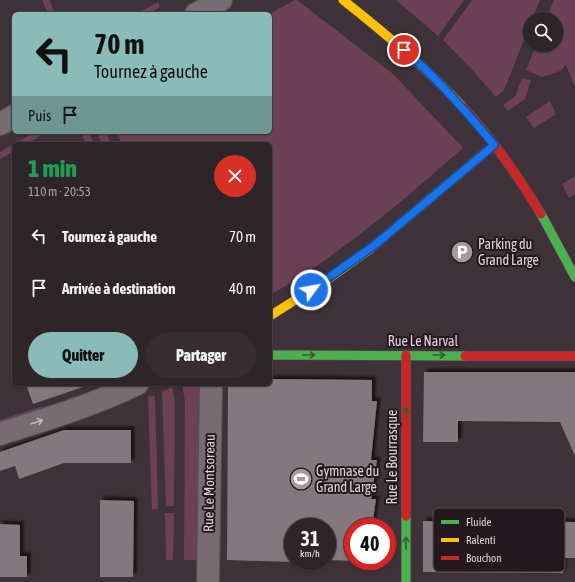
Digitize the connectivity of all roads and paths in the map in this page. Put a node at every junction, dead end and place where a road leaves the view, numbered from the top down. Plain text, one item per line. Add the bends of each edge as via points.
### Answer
1 (221, 0) edge
2 (343, 0) edge
3 (200, 12) edge
4 (12, 117) edge
5 (0, 124) edge
6 (494, 145) junction
7 (575, 277) edge
8 (272, 315) edge
9 (272, 355) edge
10 (406, 355) junction
11 (575, 356) edge
12 (133, 386) edge
13 (211, 386) edge
14 (0, 434) edge
15 (208, 582) edge
16 (406, 582) edge

1 - 3 street
2 - 6 street via 419,62
4 - 5 street
6 - 7 street via 543,217
6 - 8 street via 370,249
9 -> 10 street, Rue Le Narval
10 -> 11 street, Rue Le Narval
16 -> 10 street, Rue Le Bourrasque
14 -> 12 street
13 - 15 street, Rue Le Montsoreau

